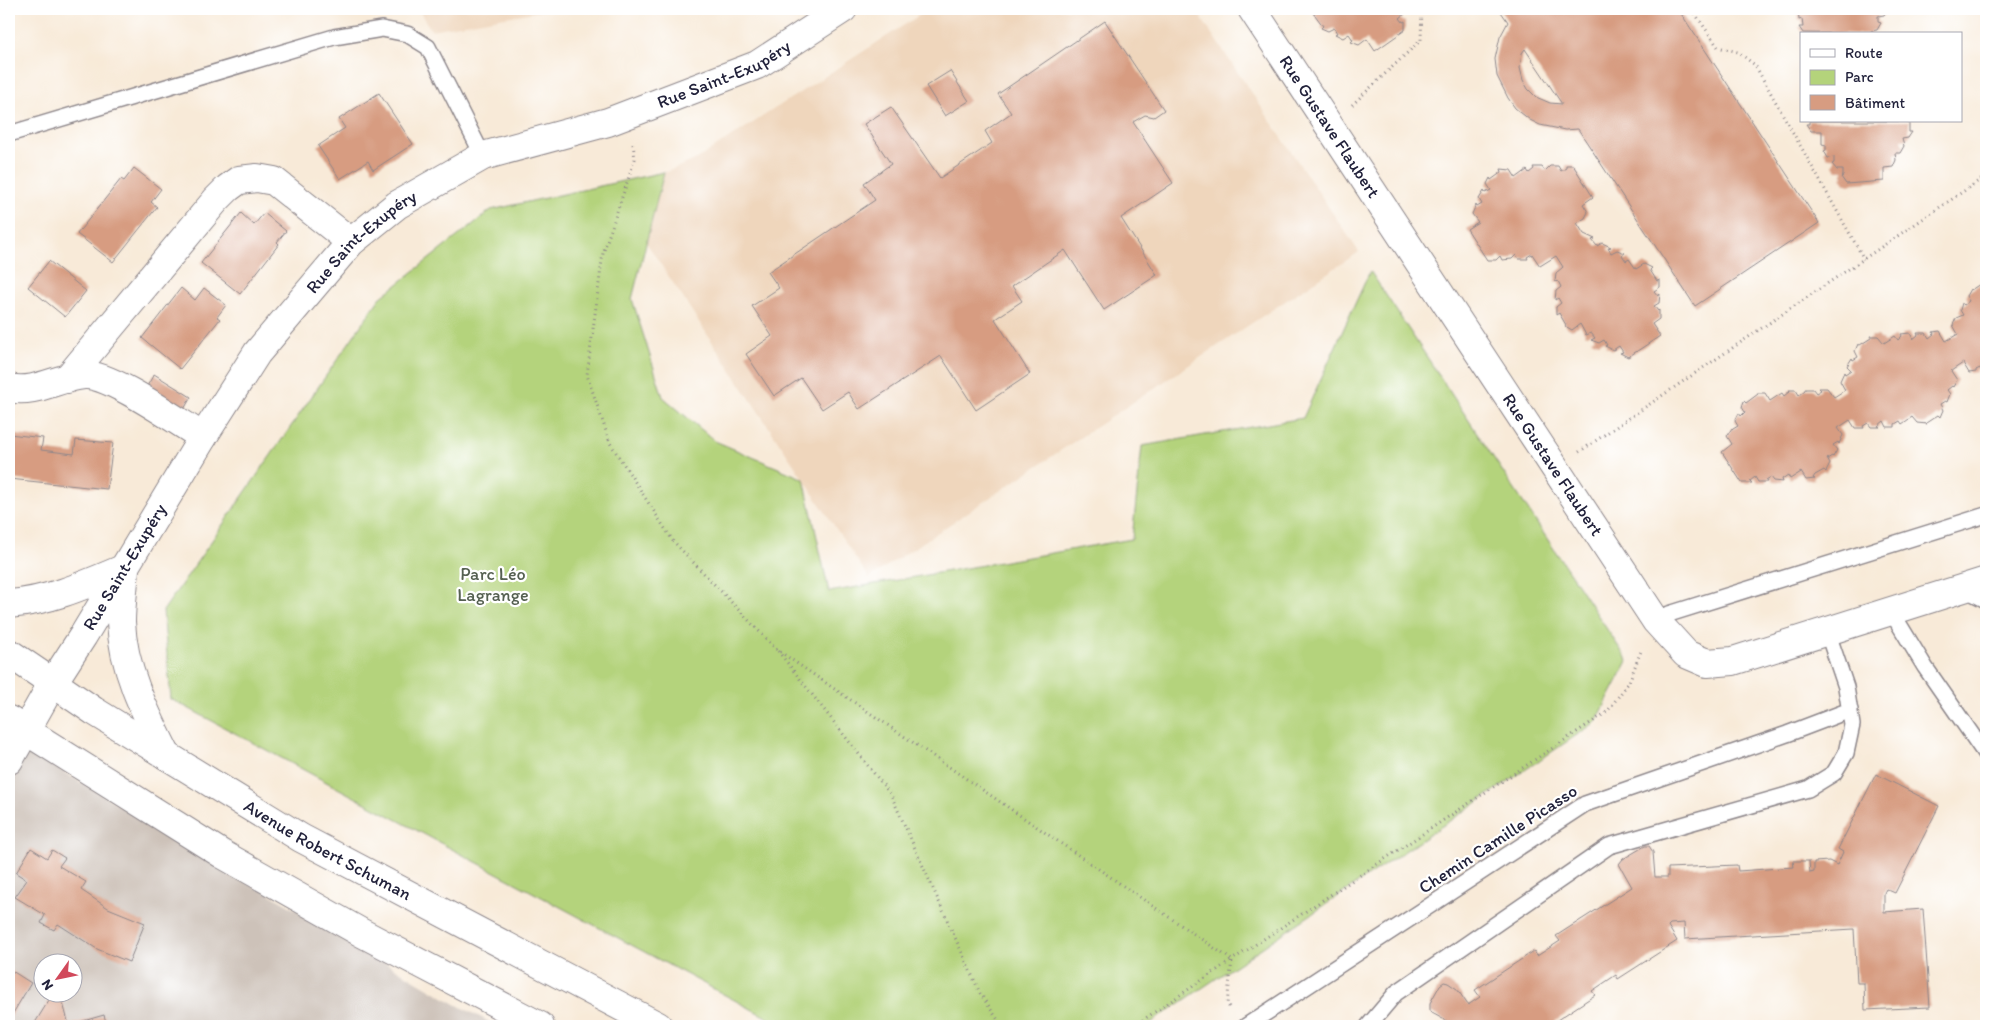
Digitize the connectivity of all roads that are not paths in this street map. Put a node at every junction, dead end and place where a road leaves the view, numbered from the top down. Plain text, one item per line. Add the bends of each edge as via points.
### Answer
1 (843, 9) edge
2 (1252, 9) edge
3 (9, 134) edge
4 (483, 156) junction
5 (351, 242) junction
6 (67, 379) junction
7 (9, 388) edge
8 (203, 437) junction
9 (1986, 515) edge
10 (125, 568) junction
11 (1979, 590) edge
12 (9, 604) edge
13 (1891, 611) junction
14 (1656, 621) junction
15 (1827, 631) junction
16 (9, 653) edge
17 (52, 684) junction
18 (1850, 710) junction
19 (16, 725) edge
20 (1986, 755) edge
21 (167, 756) junction
22 (9, 760) edge
23 (540, 1026) edge
24 (658, 1026) edge
25 (1246, 1026) edge
26 (1368, 1026) edge

1 - 4 street, Rue Saint-Exupéry via 757,64 608,122
2 - 14 street, Rue Gustave Flaubert
3 - 4 lane via 334,37 382,30 407,34 428,47
4 - 5 street, Rue Saint-Exupéry via 397,205
5 - 6 street via 274,181 257,178 239,180 216,200
5 - 8 street, Rue Saint-Exupéry via 257,353
6 - 7 street via 42,387
6 - 8 street via 85,375 100,378
8 - 10 street, Rue Saint-Exupéry
9 - 14 lane via 1669,614
10 - 12 street via 59,595
10 - 17 street, Rue Saint-Exupéry
10 - 21 street via 121,622 127,660 140,701
11 - 13 street, Rue Gustave Flaubert
13 - 15 street, Rue Gustave Flaubert
13 - 20 lane
14 - 15 street, Rue Gustave Flaubert via 1686,654 1707,663 1733,661
15 - 18 lane via 1846,687
16 - 17 street, Avenue Robert Schuman
17 - 19 street, Rue Saint-Exupéry
17 - 21 street, Avenue Robert Schuman
18 - 25 lane, Chemin Camille Picasso via 1585,804
18 - 26 lane via 1852,725 1846,753 1834,773 1808,790 1609,846 1396,992
19 - 22 street, Rue Saint-Exupéry
19 - 23 street via 222,854 362,933
21 - 24 street, Avenue Robert Schuman via 301,838

